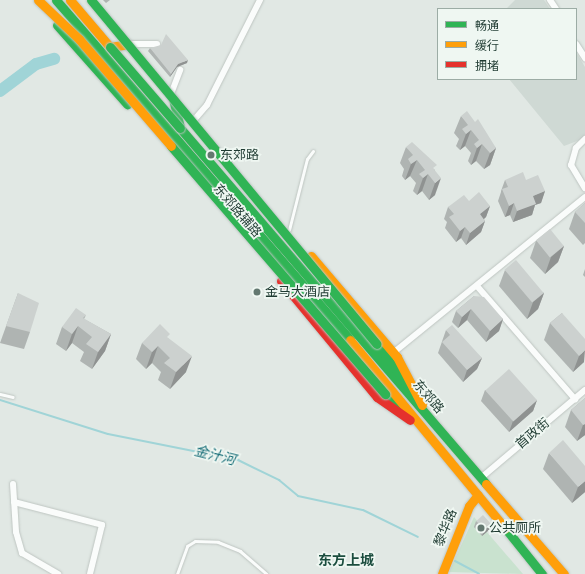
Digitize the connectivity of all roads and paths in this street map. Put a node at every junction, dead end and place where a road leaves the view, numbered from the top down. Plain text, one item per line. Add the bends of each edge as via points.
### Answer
1 (36, 0) edge
2 (56, 0) edge
3 (70, 0) edge
4 (91, 0) edge
5 (260, 0) edge
6 (128, 44) junction
7 (157, 44) dead end
8 (110, 46) junction
9 (577, 46) edge
10 (585, 58) edge
11 (180, 70) dead end
12 (172, 94) junction
13 (194, 120) junction
14 (180, 128) junction
15 (585, 139) edge
16 (313, 151) dead end
17 (585, 188) edge
18 (585, 197) edge
19 (289, 230) junction
20 (477, 286) junction
21 (393, 353) junction
22 (585, 390) edge
23 (0, 394) edge
24 (13, 397) dead end
25 (575, 399) junction
26 (434, 423) junction
27 (425, 431) junction
28 (482, 477) junction
29 (13, 484) dead end
30 (478, 495) junction
31 (14, 502) junction
32 (58, 574) edge
33 (90, 574) edge
34 (177, 574) edge
35 (266, 574) edge
36 (442, 574) edge
37 (542, 574) edge
38 (564, 574) edge

1 - 27 main road, bridge via 79,39 385,394
1 - 27 main road, 东郊路辅路 via 377,397
2 - 27 main road, 东郊路
3 - 8 main road, 东郊路
4 - 6 main road, 东郊路辅路
4 - 26 main road, bridge via 392,360
5 - 13 street via 208,105
6 - 7 street
6 - 8 main road
6 - 12 main road, 东郊路辅路
8 - 14 main road, 东郊路, bridge
9 - 10 street
11 - 12 street
12 - 13 main road, 东郊路辅路
12 - 14 main road
13 - 19 main road, 东郊路辅路
14 - 26 main road, 东郊路
15 - 17 street via 576,148 571,165
16 - 19 lane via 307,159
18 - 20 street
19 - 21 main road, 东郊路辅路
20 - 21 street
20 - 25 street
21 - 26 main road, 东郊路辅路
22 - 25 street, 首政街
23 - 24 lane
25 - 28 street, 首政街
26 - 28 main road, 东郊路
27 - 30 main road, 东郊路
28 - 38 main road, 东郊路
29 - 31 street
30 - 36 main road, 黎华路 via 469,506
30 - 37 main road, 东郊路
31 - 32 street via 16,532 22,553
31 - 33 street via 102,525
34 - 35 lane via 188,546 195,541 218,542 240,551

